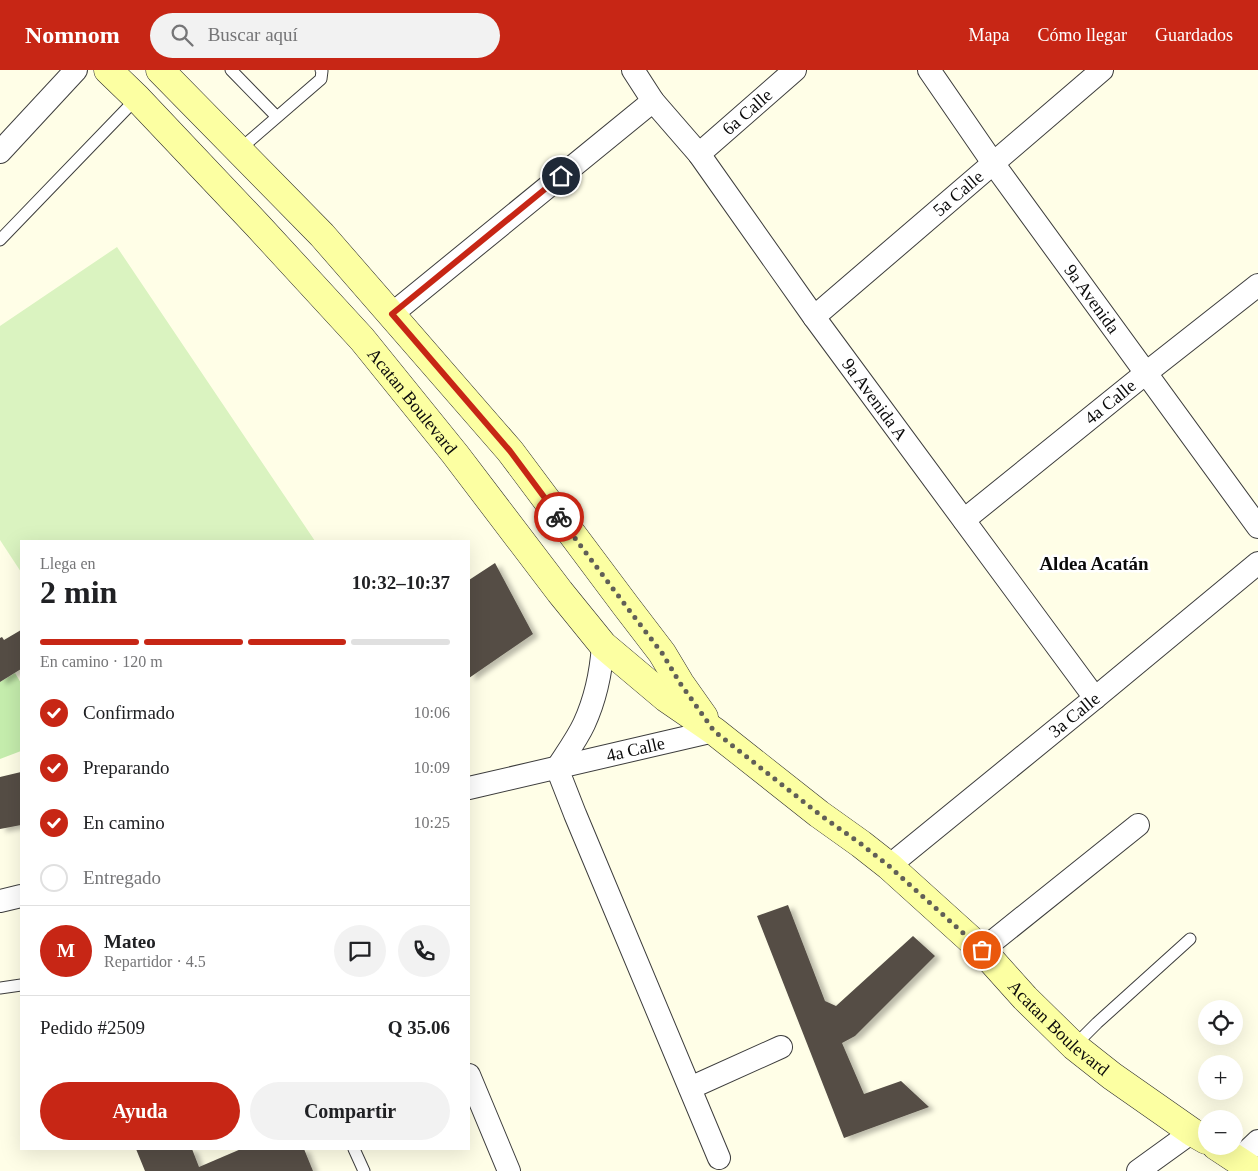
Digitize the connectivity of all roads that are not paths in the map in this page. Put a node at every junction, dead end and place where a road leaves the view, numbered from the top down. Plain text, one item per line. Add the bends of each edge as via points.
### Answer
1 (76, 70) edge
2 (108, 70) edge
3 (160, 70) edge
4 (231, 70) edge
5 (321, 70) edge
6 (633, 70) edge
7 (795, 70) edge
8 (929, 70) edge
9 (1102, 70) edge
10 (137, 98) junction
11 (653, 101) junction
12 (277, 117) junction
13 (238, 150) junction
14 (0, 152) edge
15 (699, 154) junction
16 (993, 163) junction
17 (0, 240) edge
18 (1258, 285) edge
19 (392, 314) junction
20 (814, 317) junction
21 (1146, 373) junction
22 (964, 520) junction
23 (1258, 527) edge
24 (1258, 563) edge
25 (603, 645) junction
26 (673, 690) junction
27 (1095, 698) junction
28 (714, 731) junction
29 (557, 768) junction
30 (470, 788) edge
31 (1138, 825) dead end
32 (889, 866) junction
33 (20, 896) edge
34 (0, 901) edge
35 (1190, 939) dead end
36 (982, 950) junction
37 (20, 985) edge
38 (0, 988) edge
39 (1074, 1046) junction
40 (781, 1047) dead end
41 (470, 1077) edge
42 (690, 1088) junction
43 (1198, 1135) edge
44 (1198, 1137) edge
45 (1258, 1141) edge
46 (354, 1150) edge
47 (719, 1158) dead end
48 (1236, 1159) edge
49 (364, 1171) edge
50 (510, 1171) edge
51 (1138, 1171) edge

1 - 14 street
2 - 10 main road, Acatan Boulevard
3 - 13 main road, Acatan Boulevard
4 - 12 lane
5 - 12 lane via 321,79
6 - 11 street
7 - 15 street, 6a Calle
8 - 16 street, 9a Avenida
9 - 16 street, 5a Calle
10 - 17 lane
10 - 25 main road, Acatan Boulevard via 362,339
11 - 15 street, 9a Avenida A
11 - 19 street
12 - 13 lane
13 - 19 main road, Acatan Boulevard via 322,235
15 - 20 street, 9a Avenida A
16 - 20 street, 5a Calle
16 - 21 street, 9a Avenida
18 - 21 street, 4a Calle
19 - 26 main road, Acatan Boulevard via 510,451 662,653
20 - 22 street, 9a Avenida A
21 - 22 street, 4a Calle
21 - 23 street, 9a Avenida
22 - 27 street, 9a Avenida A
24 - 27 street, 3a Calle
25 - 26 main road, Acatan Boulevard
25 - 29 street via 596,696 584,726
26 - 28 main road, Acatan Boulevard
27 - 32 street, 3a Calle
28 - 29 street, 4a Calle
28 - 32 main road, Acatan Boulevard
29 - 30 street, 4a Calle
29 - 42 street
31 - 36 street
32 - 36 main road, Acatan Boulevard
33 - 34 street
35 - 39 lane
36 - 39 main road, Acatan Boulevard
37 - 38 lane
39 - 43 main road, Acatan Boulevard
40 - 42 street
41 - 50 street
42 - 47 street
44 - 51 street
45 - 48 street
46 - 49 lane

